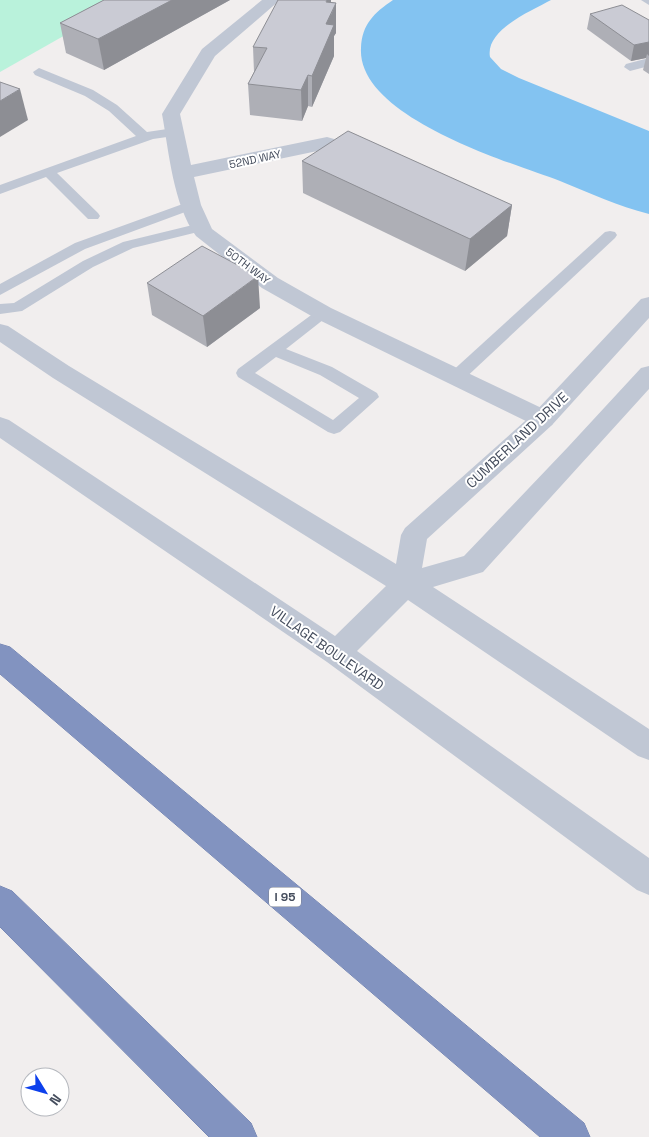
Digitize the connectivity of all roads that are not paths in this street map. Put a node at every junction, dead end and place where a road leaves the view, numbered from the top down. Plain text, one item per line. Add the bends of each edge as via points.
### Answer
1 (272, 0) edge
2 (649, 62) edge
3 (630, 67) dead end
4 (39, 72) dead end
5 (174, 132) junction
6 (146, 137) junction
7 (327, 144) edge
8 (48, 172) junction
9 (182, 174) junction
10 (0, 190) edge
11 (191, 206) junction
12 (93, 216) dead end
13 (201, 226) junction
14 (610, 236) dead end
15 (0, 290) edge
16 (649, 304) edge
17 (0, 309) edge
18 (323, 313) junction
19 (0, 331) edge
20 (275, 350) junction
21 (649, 374) edge
22 (455, 378) junction
23 (544, 419) junction
24 (0, 426) edge
25 (406, 584) junction
26 (337, 653) junction
27 (0, 656) edge
28 (649, 746) edge
29 (649, 878) edge
30 (0, 903) edge
31 (237, 1137) edge
32 (570, 1137) edge

1 - 5 street, 50TH WAY via 208,53 171,114
2 - 3 lane
4 - 6 lane via 89,93 113,108
5 - 6 lane
5 - 9 street, 50TH WAY
6 - 8 lane
7 - 9 street, 52ND WAY
8 - 10 lane
8 - 12 lane
9 - 11 street, 50TH WAY
11 - 13 street, 50TH WAY
11 - 15 lane via 80,246
13 - 17 lane via 128,245 88,264 17,308
13 - 18 street, 50TH WAY via 203,232 270,283
14 - 22 lane
16 - 23 street, CUMBERLAND DRIVE
18 - 20 lane
18 - 22 street, 50TH WAY
19 - 25 street via 61,372
20 - 20 lane via 244,373 334,428 371,397 326,371
21 - 25 street via 473,564
22 - 23 street, 50TH WAY
23 - 25 street, CUMBERLAND DRIVE via 414,534
24 - 26 street, VILLAGE BOULEVARD
25 - 26 street
25 - 28 street
26 - 29 street, VILLAGE BOULEVARD
27 - 32 highway, I 95
30 - 31 highway

